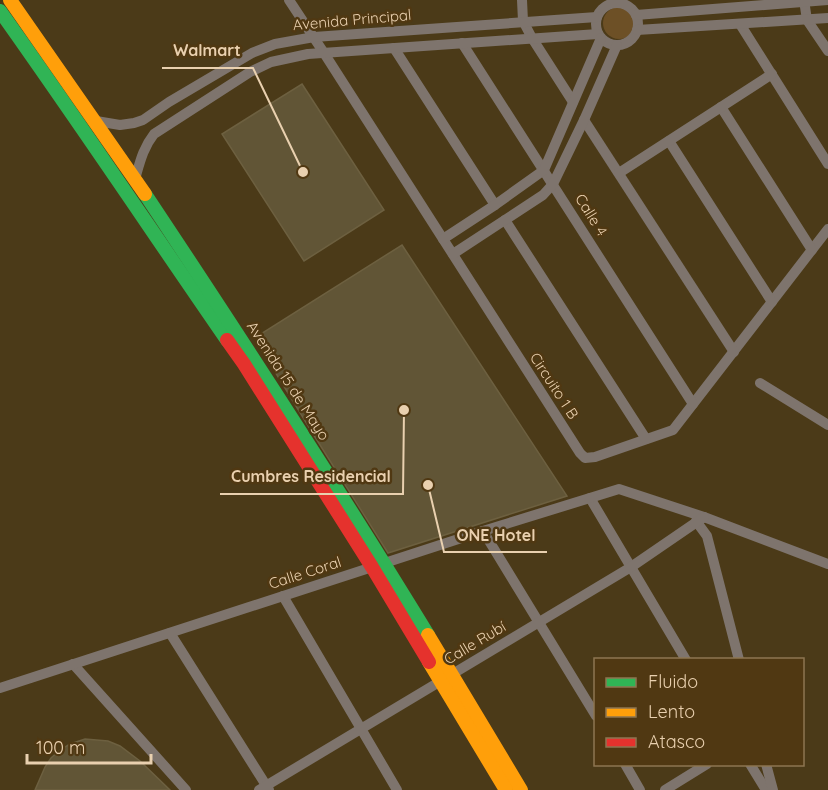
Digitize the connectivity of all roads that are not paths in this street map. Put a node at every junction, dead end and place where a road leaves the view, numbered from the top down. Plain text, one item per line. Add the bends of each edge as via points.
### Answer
1 (10, 0) edge
2 (289, 0) edge
3 (522, 0) edge
4 (828, 0) edge
5 (617, 1) edge
6 (804, 1) edge
7 (742, 3) edge
8 (693, 5) edge
9 (17, 7) edge
10 (636, 8) edge
11 (0, 10) edge
12 (597, 17) junction
13 (828, 18) edge
14 (807, 20) junction
15 (523, 21) junction
16 (740, 24) junction
17 (637, 30) junction
18 (599, 36) junction
19 (314, 37) junction
20 (532, 38) junction
21 (462, 43) junction
22 (617, 45) junction
23 (394, 48) junction
24 (828, 51) edge
25 (324, 52) junction
26 (772, 74) junction
27 (169, 102) junction
28 (573, 102) junction
29 (721, 107) junction
30 (180, 118) junction
31 (143, 120) junction
32 (584, 120) junction
33 (96, 121) junction
34 (154, 134) junction
35 (669, 141) junction
36 (828, 164) edge
37 (544, 171) junction
38 (619, 173) junction
39 (135, 179) junction
40 (553, 184) junction
41 (495, 205) junction
42 (505, 220) junction
43 (828, 229) edge
44 (443, 239) junction
45 (812, 250) junction
46 (453, 254) junction
47 (772, 302) junction
48 (734, 352) junction
49 (248, 361) junction
50 (760, 384) dead end
51 (693, 404) junction
52 (828, 425) edge
53 (646, 439) junction
54 (590, 498) junction
55 (700, 519) junction
56 (483, 531) junction
57 (828, 564) edge
58 (378, 565) junction
59 (631, 567) junction
60 (282, 596) junction
61 (539, 622) junction
62 (170, 633) junction
63 (685, 658) edge
64 (738, 658) edge
65 (73, 664) junction
66 (446, 678) junction
67 (0, 688) edge
68 (594, 713) edge
69 (361, 729) junction
70 (626, 766) edge
71 (705, 766) edge
72 (751, 766) edge
73 (766, 766) edge
74 (265, 789) edge
75 (186, 790) edge
76 (397, 790) edge
77 (506, 790) edge
78 (521, 790) edge
79 (640, 790) edge
80 (665, 790) edge
81 (766, 790) edge
82 (773, 790) edge

1 - 9 main road, Avenida 15 de Mayo
2 - 19 street, Circuito 1 B
3 - 15 street
4 - 6 street
5 - 10 street
5 - 12 street via 603,8
6 - 7 street
6 - 14 street
7 - 8 street
8 - 10 street
9 - 33 main road, Avenida 15 de Mayo
10 - 17 street
11 - 49 main road, Avenida 15 de Mayo via 130,200
12 - 15 street, Avenida Principal
12 - 18 street
13 - 14 street
14 - 16 street
14 - 24 street
15 - 19 street, Avenida Principal
15 - 20 street
16 - 17 street
16 - 26 street
17 - 22 street via 627,43
18 - 20 street, Avenida Principal
18 - 22 street via 608,44
18 - 28 street
19 - 25 street, Circuito 1 B
19 - 27 street, Avenida Principal via 252,53
20 - 21 street, Avenida Principal
20 - 28 street
21 - 23 street, Avenida Principal
21 - 37 street, Calle 4
22 - 32 street
23 - 25 street, Avenida Principal
23 - 41 street
25 - 30 street, Avenida Principal via 271,62
25 - 44 street, Circuito 1 B
26 - 29 street
26 - 36 street
27 - 30 street
27 - 31 street, Avenida Principal
28 - 37 street
29 - 35 street
29 - 45 street
30 - 34 street, Avenida Principal
31 - 33 street, Avenida Principal via 120,125
31 - 34 street
32 - 38 street
32 - 40 street
33 - 39 main road, Avenida 15 de Mayo
34 - 39 street, Avenida Principal via 141,155
35 - 38 street
35 - 47 street
37 - 40 street, Calle 4
37 - 41 street
38 - 48 street
39 - 49 main road, Avenida 15 de Mayo
40 - 42 street
40 - 51 street, Calle 4
41 - 44 street
42 - 46 street
42 - 53 street
43 - 45 street, Circuito 1 B
44 - 46 street, Circuito 1 B
45 - 47 street, Circuito 1 B
46 - 53 street, Circuito 1 B via 585,458
47 - 48 street, Circuito 1 B
48 - 51 street, Circuito 1 B
49 - 58 main road, Avenida 15 de Mayo
50 - 52 street
51 - 53 street, Circuito 1 B via 673,430
54 - 55 street, Calle Coral via 619,489
54 - 56 street, Calle Coral
54 - 59 street
55 - 57 street
55 - 59 street, Calle Rubí
55 - 64 street
56 - 58 street, Calle Coral
56 - 61 street
58 - 60 street, Calle Coral
58 - 66 main road, Avenida 15 de Mayo
59 - 61 street, Calle Rubí
59 - 63 street
60 - 62 street, Calle Coral
60 - 69 street
61 - 66 street, Calle Rubí
61 - 68 street
62 - 65 street, Calle Coral
62 - 74 street
65 - 67 street, Calle Coral
65 - 75 street
66 - 69 street, Calle Rubí
66 - 77 main road, Avenida 15 de Mayo
66 - 78 main road, Avenida 15 de Mayo
69 - 74 street, Calle Rubí
69 - 76 street
70 - 79 street
71 - 80 street
72 - 81 street
73 - 82 street

